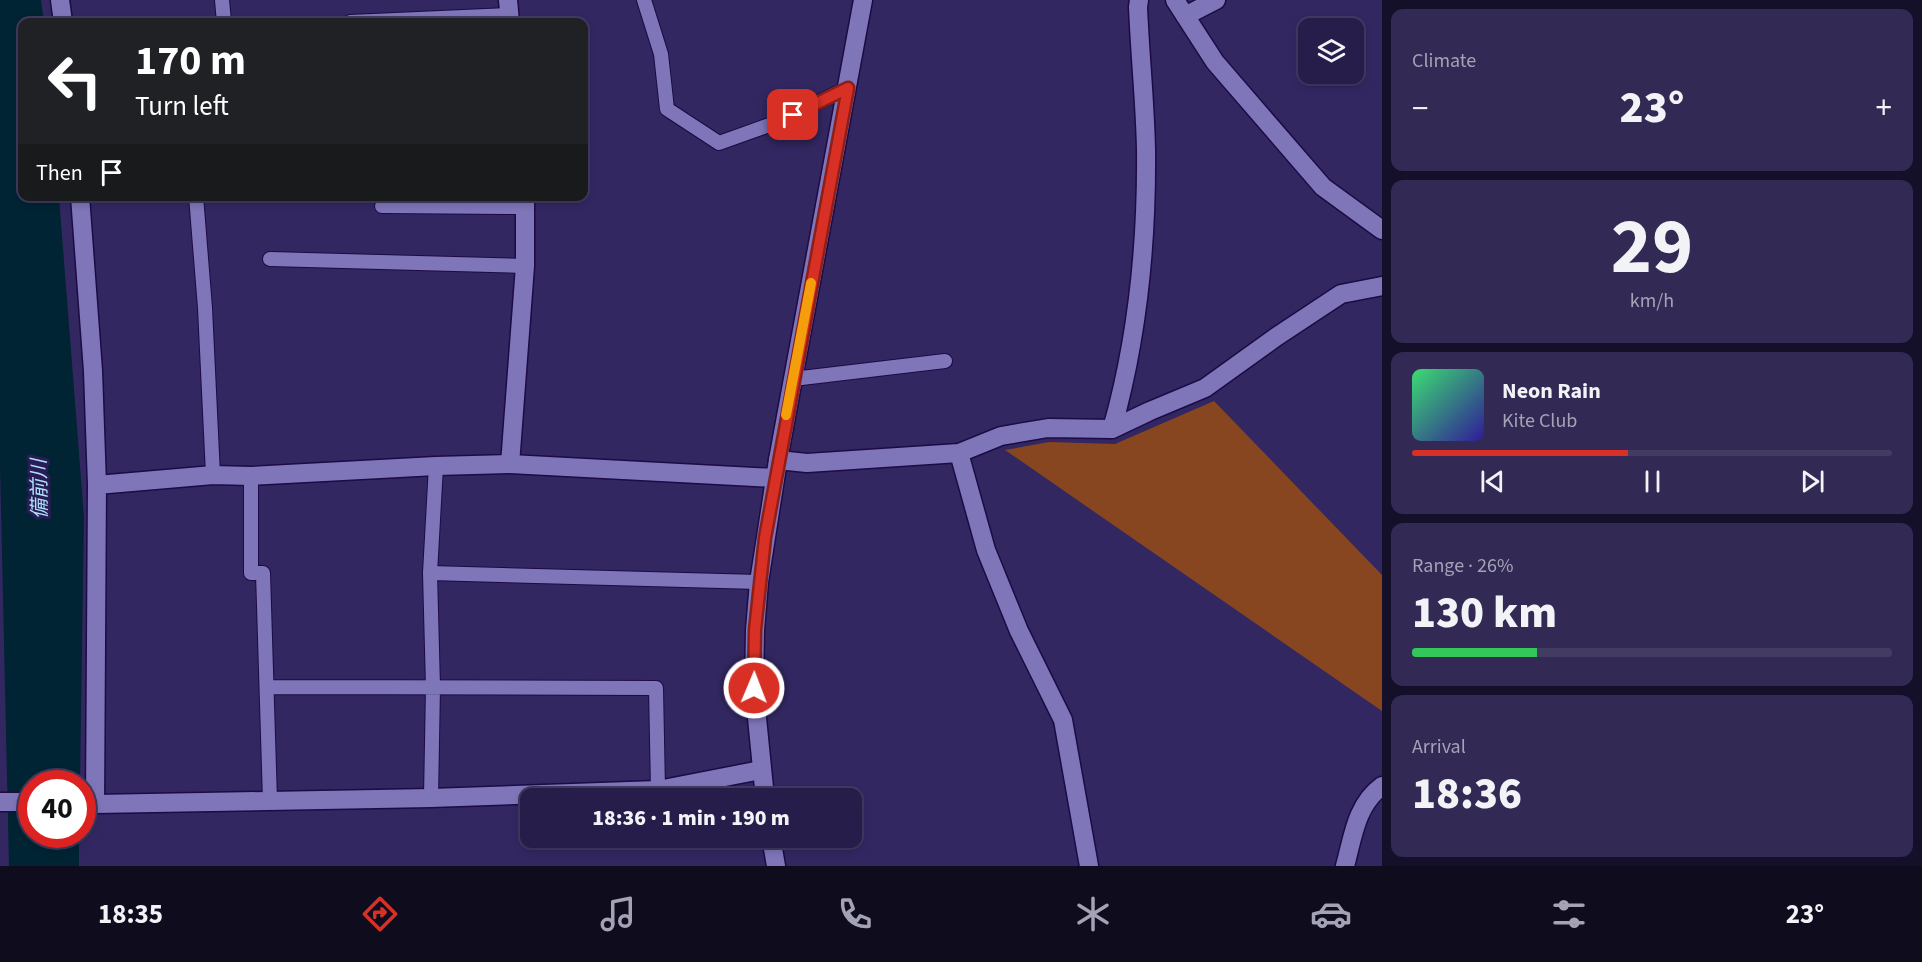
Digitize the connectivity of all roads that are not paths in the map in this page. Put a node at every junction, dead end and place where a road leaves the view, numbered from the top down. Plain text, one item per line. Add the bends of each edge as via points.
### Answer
1 (60, 0) edge
2 (222, 0) edge
3 (644, 0) edge
4 (863, 0) edge
5 (1139, 0) edge
6 (1175, 0) edge
7 (1216, 0) edge
8 (509, 12) edge
9 (1185, 16) junction
10 (62, 18) edge
11 (224, 18) edge
12 (414, 18) edge
13 (848, 88) junction
14 (80, 201) edge
15 (196, 201) edge
16 (525, 202) edge
17 (382, 206) dead end
18 (1382, 231) edge
19 (270, 259) dead end
20 (525, 266) junction
21 (1382, 286) edge
22 (945, 361) dead end
23 (793, 379) junction
24 (1112, 429) junction
25 (959, 453) junction
26 (778, 460) junction
27 (510, 464) junction
28 (436, 466) junction
29 (213, 475) junction
30 (251, 476) junction
31 (775, 478) junction
32 (97, 485) junction
33 (430, 573) junction
34 (759, 582) junction
35 (267, 687) junction
36 (433, 687) junction
37 (88, 770) edge
38 (761, 770) junction
39 (1382, 786) edge
40 (658, 788) edge
41 (663, 788) edge
42 (764, 788) edge
43 (520, 794) edge
44 (431, 798) junction
45 (270, 801) junction
46 (0, 802) edge
47 (18, 802) edge
48 (96, 803) edge
49 (773, 848) edge
50 (776, 866) edge
51 (1089, 866) edge
52 (1345, 866) edge

1 - 10 street
2 - 11 lane
3 - 13 lane via 661,54 667,109 719,143 775,123
4 - 13 street
5 - 24 street via 1146,149 1142,258 1126,380
6 - 9 street
7 - 9 street
8 - 12 lane
9 - 18 street via 1215,62 1323,187
13 - 23 street
14 - 32 street
15 - 29 lane
16 - 17 lane
16 - 20 street
19 - 20 lane
20 - 27 street
21 - 24 street via 1341,294 1205,388
22 - 23 lane
23 - 26 street
24 - 25 street via 1047,428 1001,436
25 - 26 street via 807,463
25 - 51 street via 986,550 1019,631 1063,720
26 - 31 street
27 - 28 street
27 - 31 street
28 - 30 street
28 - 33 lane
29 - 30 street
29 - 32 street
30 - 35 lane via 251,573 263,573
31 - 34 street
32 - 37 street
33 - 34 lane
33 - 36 lane
34 - 38 street via 754,688
35 - 36 lane
35 - 45 lane
36 - 40 lane via 656,688
36 - 44 lane
38 - 41 street
38 - 42 street
39 - 52 street via 1360,812
43 - 44 street
44 - 45 street
45 - 48 street
46 - 47 street
49 - 50 street

